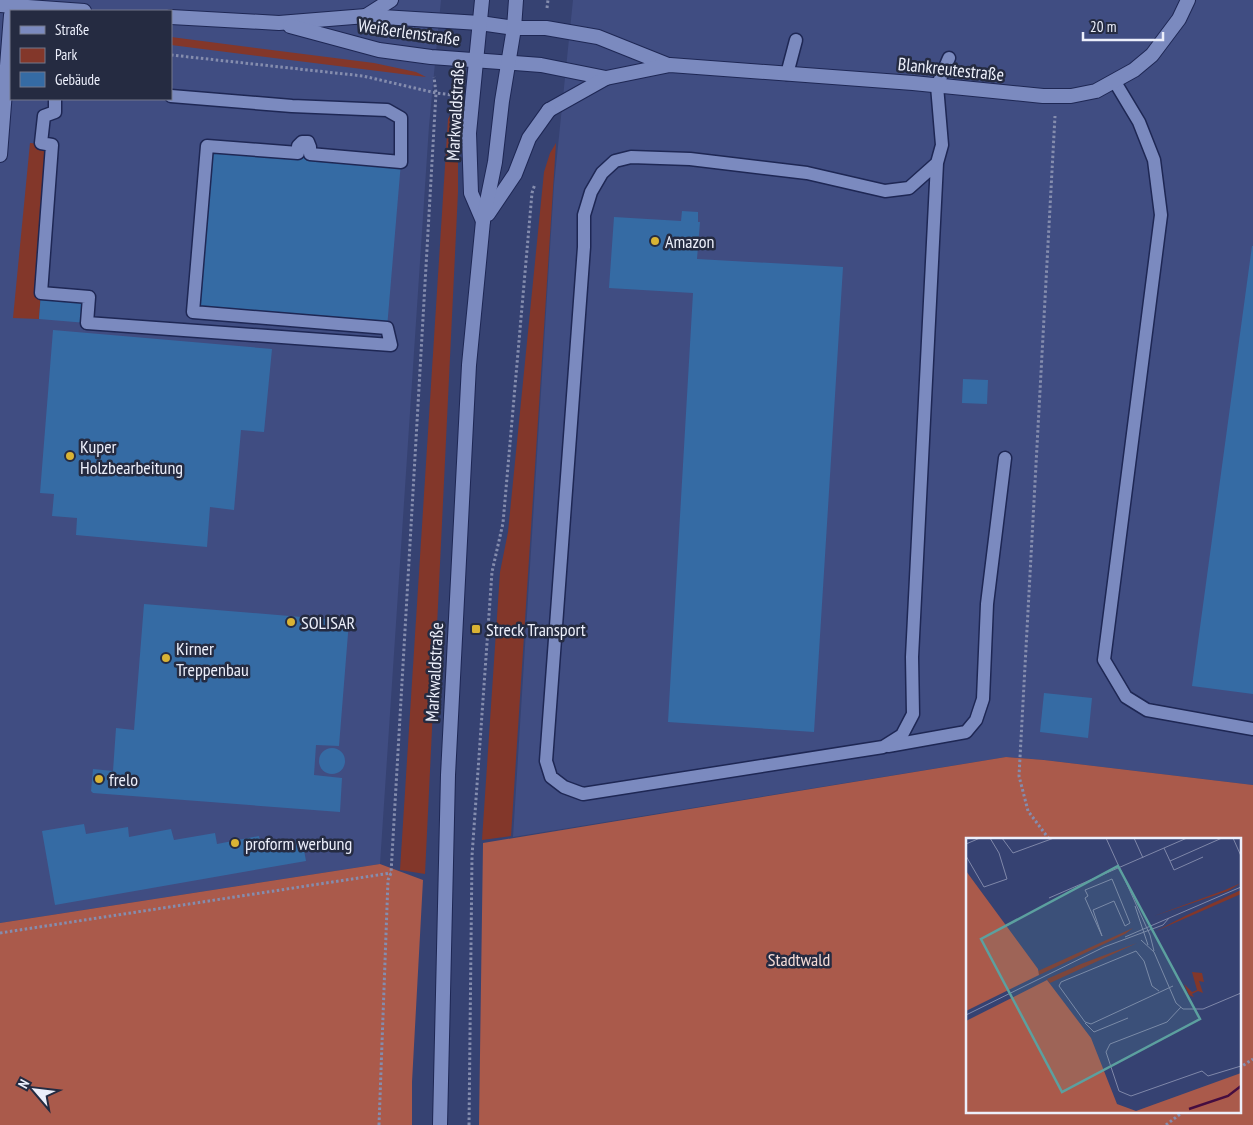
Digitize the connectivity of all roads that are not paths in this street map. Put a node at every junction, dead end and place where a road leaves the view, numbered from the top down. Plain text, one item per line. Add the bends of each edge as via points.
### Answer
1 (390, 0) edge
2 (482, 0) edge
3 (516, 0) edge
4 (1188, 0) edge
5 (9, 8) edge
6 (59, 10) edge
7 (366, 16) junction
8 (172, 17) edge
9 (480, 23) junction
10 (279, 24) junction
11 (514, 28) junction
12 (796, 40) dead end
13 (949, 58) dead end
14 (476, 60) junction
15 (508, 62) junction
16 (670, 65) junction
17 (787, 74) junction
18 (606, 78) junction
19 (1115, 82) junction
20 (937, 86) junction
21 (172, 96) edge
22 (55, 100) edge
23 (0, 155) edge
24 (937, 163) junction
25 (483, 221) junction
26 (1005, 458) dead end
27 (1253, 729) edge
28 (883, 747) junction
29 (440, 1125) edge

1 - 7 street
2 - 9 street, Markwaldstraße
3 - 11 street, Markwaldstraße
4 - 19 street, Blankreutestraße via 1179,19 1152,55
5 - 6 street
5 - 23 street
7 - 9 street, Weißerlenstraße
7 - 10 street, Weißerlenstraße
8 - 10 street, Weißerlenstraße
9 - 11 street, Weißerlenstraße
9 - 14 street, Markwaldstraße
10 - 14 street, Weißerlenstraße via 379,50
11 - 15 street, Markwaldstraße
11 - 16 street, Blankreutestraße via 546,28 598,37
12 - 17 lane
13 - 20 lane
14 - 15 street, Weißerlenstraße
14 - 25 street, Markwaldstraße via 469,132 471,193
15 - 18 street, Blankreutestraße
15 - 25 street, Markwaldstraße via 495,162
16 - 17 street, Blankreutestraße
16 - 18 street, Blankreutestraße
17 - 20 street, Blankreutestraße
18 - 25 street, Blankreutestraße via 549,110 529,138 515,174
19 - 20 street, Blankreutestraße via 1096,91 1071,96
19 - 27 lane via 1139,122 1154,160 1161,215 1104,660 1126,697 1147,710
20 - 24 lane via 942,145
21 - 22 lane via 387,110 401,118 401,162 310,154 308,142 298,146 298,153 207,146 193,312 387,328 391,345 87,323 89,296 41,293 52,144 41,143 44,116 55,112
24 - 28 lane via 912,657 913,714 902,735
24 - 28 lane via 908,188 885,192 807,173 690,159 631,157 615,161 602,173 591,192 584,215 546,760 551,777 583,794
25 - 29 street, Markwaldstraße via 469,365 455,631
26 - 28 lane via 987,604 982,700 976,720 966,732

